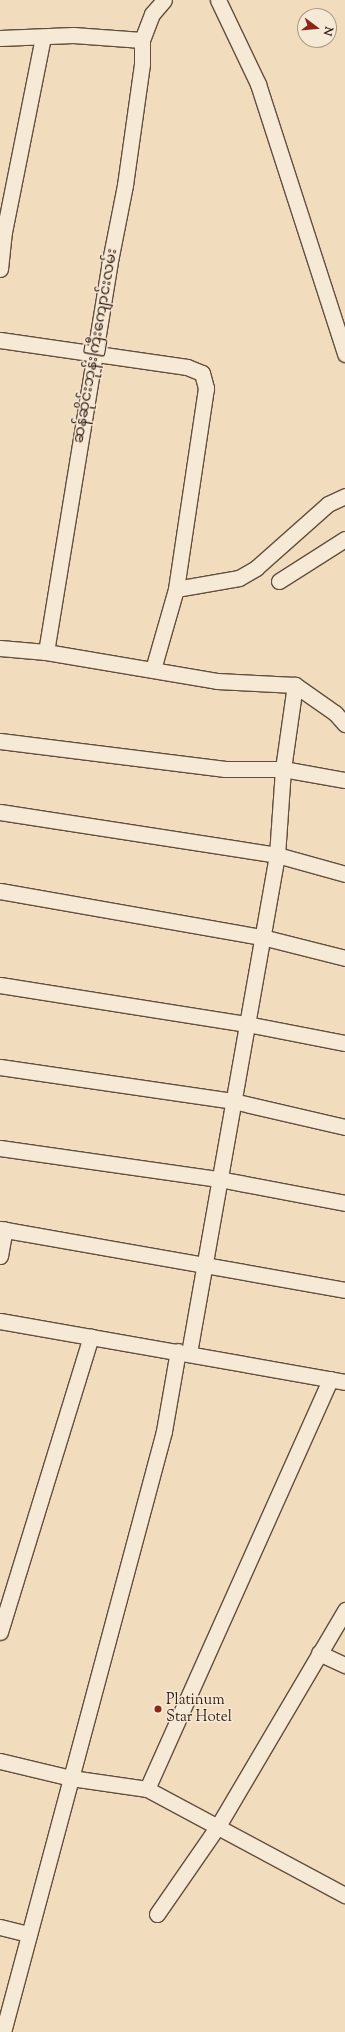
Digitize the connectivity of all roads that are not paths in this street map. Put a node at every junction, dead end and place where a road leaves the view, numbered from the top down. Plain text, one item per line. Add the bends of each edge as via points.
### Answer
1 (164, 0) edge
2 (218, 0) edge
3 (43, 37) junction
4 (0, 38) edge
5 (142, 40) junction
6 (0, 269) edge
7 (0, 340) edge
8 (345, 354) edge
9 (94, 355) junction
10 (345, 496) edge
11 (345, 540) edge
12 (279, 581) dead end
13 (176, 589) junction
14 (0, 648) edge
15 (46, 652) junction
16 (152, 669) junction
17 (295, 685) junction
18 (345, 724) edge
19 (0, 741) edge
20 (283, 769) junction
21 (345, 780) edge
22 (0, 812) edge
23 (277, 855) junction
24 (345, 874) edge
25 (0, 891) edge
26 (262, 937) junction
27 (345, 958) edge
28 (0, 986) edge
29 (247, 1024) junction
30 (345, 1043) edge
31 (0, 1067) edge
32 (234, 1101) junction
33 (345, 1127) edge
34 (0, 1148) edge
35 (219, 1179) junction
36 (345, 1202) edge
37 (3, 1229) edge
38 (0, 1256) edge
39 (204, 1263) junction
40 (345, 1290) edge
41 (0, 1321) edge
42 (91, 1337) junction
43 (184, 1352) junction
44 (330, 1379) junction
45 (345, 1382) edge
46 (345, 1610) edge
47 (0, 1632) edge
48 (319, 1653) junction
49 (345, 1665) edge
50 (0, 1761) edge
51 (70, 1778) junction
52 (147, 1789) junction
53 (218, 1826) junction
54 (345, 1895) edge
55 (157, 1914) dead end
56 (0, 1927) edge
57 (28, 1934) junction
58 (3, 2032) edge

1 - 5 street via 152,14
2 - 8 street via 258,84
3 - 4 street
3 - 5 street via 73,35
3 - 6 street via 4,232
5 - 9 street, ဆန်ဆိုင်းဘုန်းကြီးကျောင်းလမ်း via 142,64 125,185
7 - 9 street
9 - 13 street via 187,367 202,373 206,388
9 - 15 street, ဆန်ဆိုင်းဘုန်းကြီးကျောင်းလမ်း
10 - 13 street via 328,504 256,568 239,578
11 - 12 street
13 - 16 street
14 - 15 street
15 - 16 street
16 - 17 street via 217,681
17 - 18 street via 335,713
17 - 20 street
19 - 20 street via 225,769
20 - 21 street
20 - 23 street
22 - 23 street
23 - 24 street
23 - 26 street
25 - 26 street
26 - 27 street
26 - 29 street
28 - 29 street
29 - 30 street
29 - 32 street
31 - 32 street
32 - 33 street
32 - 35 street
34 - 35 street
35 - 36 street
35 - 39 street
37 - 38 street
37 - 39 street
39 - 40 street
39 - 43 street
41 - 42 street
42 - 43 street
42 - 47 street
43 - 44 street
43 - 51 street
44 - 45 street
44 - 52 street
46 - 48 street
48 - 49 street
48 - 53 street
50 - 51 street
51 - 52 street
51 - 57 street
52 - 53 street
53 - 54 street
53 - 55 street
56 - 57 street
57 - 58 street

